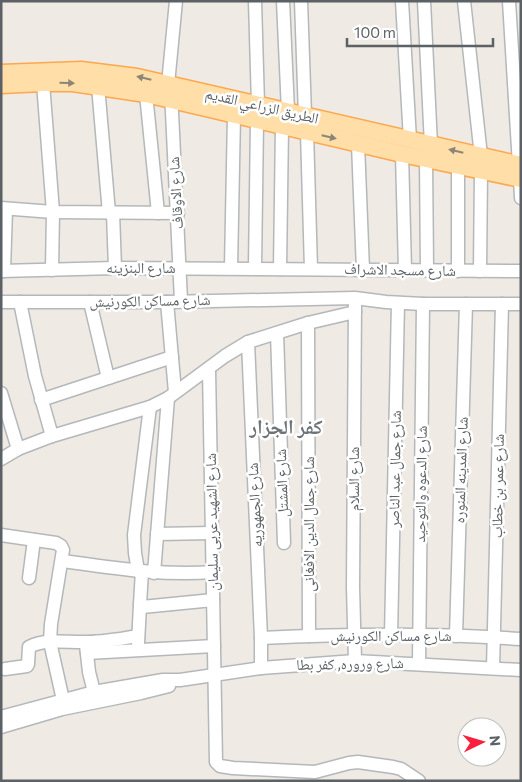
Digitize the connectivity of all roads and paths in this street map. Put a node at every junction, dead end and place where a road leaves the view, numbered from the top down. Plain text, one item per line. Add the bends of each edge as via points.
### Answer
1 (176, 1) edge
2 (255, 1) edge
3 (283, 1) edge
4 (301, 1) edge
5 (402, 1) edge
6 (424, 1) edge
7 (464, 1) edge
8 (509, 1) edge
9 (1, 73) edge
10 (43, 83) junction
11 (1, 86) edge
12 (98, 86) junction
13 (170, 89) junction
14 (146, 94) junction
15 (258, 112) junction
16 (234, 114) junction
17 (305, 115) junction
18 (285, 119) junction
19 (307, 132) junction
20 (358, 144) junction
21 (406, 147) junction
22 (429, 152) junction
23 (481, 163) junction
24 (458, 166) junction
25 (520, 172) edge
26 (521, 198) edge
27 (4, 208) edge
28 (53, 212) junction
29 (111, 213) junction
30 (158, 213) junction
31 (178, 213) junction
32 (115, 268) junction
33 (180, 268) junction
34 (231, 268) junction
35 (255, 268) junction
36 (280, 269) junction
37 (311, 269) junction
38 (52, 270) junction
39 (363, 270) junction
40 (405, 270) junction
41 (428, 270) junction
42 (3, 271) edge
43 (458, 271) junction
44 (480, 271) junction
45 (521, 271) edge
46 (299, 298) joint
47 (355, 298) junction
48 (181, 301) junction
49 (1, 302) edge
50 (20, 302) junction
51 (90, 302) junction
52 (167, 302) junction
53 (398, 303) junction
54 (423, 304) junction
55 (466, 304) junction
56 (502, 304) junction
57 (521, 304) edge
58 (356, 312) junction
59 (308, 323) junction
60 (277, 333) junction
61 (248, 342) junction
62 (172, 357) junction
63 (209, 369) junction
64 (108, 378) junction
65 (1, 393) edge
66 (171, 395) junction
67 (41, 400) junction
68 (150, 407) junction
69 (52, 436) junction
70 (18, 449) junction
71 (1, 459) edge
72 (212, 533) junction
73 (157, 534) junction
74 (1, 535) edge
75 (34, 540) junction
76 (284, 543) dead end
77 (62, 562) junction
78 (145, 572) junction
79 (213, 572) junction
80 (29, 578) dead end
81 (213, 600) junction
82 (140, 606) junction
83 (354, 635) junction
84 (138, 636) junction
85 (309, 636) junction
86 (391, 636) junction
87 (419, 636) junction
88 (456, 636) junction
89 (494, 637) junction
90 (261, 638) junction
91 (521, 639) edge
92 (50, 642) junction
93 (214, 646) junction
94 (86, 648) junction
95 (139, 650) junction
96 (355, 661) junction
97 (419, 663) junction
98 (261, 668) junction
99 (493, 668) junction
100 (5, 669) dead end
101 (521, 670) edge
102 (214, 675) junction
103 (180, 680) junction
104 (94, 692) junction
105 (63, 700) junction
106 (1, 717) edge
107 (1, 727) edge
108 (419, 781) edge

1 - 13 street, شارع الاوقاف
2 - 15 street
3 - 18 street
4 - 17 street
5 - 21 street
6 - 22 street
7 - 23 street
8 - 25 street
13 -> 9 main road, الطريق الزراعي القديم via 137,77 81,70
10 - 11 main road, الطريق الزراعي القديم
10 -> 12 main road, الطريق الزراعي القديم
10 - 28 street
12 - 14 main road, الطريق الزراعي القديم
12 - 29 street
13 - 14 main road, الطريق الزراعي القديم
13 - 15 main road, الطريق الزراعي القديم
13 - 16 main road, الطريق الزراعي القديم
13 - 31 street, شارع الاوقاف
14 - 30 street
15 - 16 main road, الطريق الزراعي القديم
15 - 18 main road, الطريق الزراعي القديم
15 - 35 street
16 - 34 street
17 - 18 main road, الطريق الزراعي القديم
17 - 21 main road, الطريق الزراعي القديم
18 - 19 main road, الطريق الزراعي القديم
18 - 36 street
19 -> 20 main road, الطريق الزراعي القديم
19 - 37 street
20 - 21 main road, الطريق الزراعي القديم
20 - 39 street
21 - 22 main road, الطريق الزراعي القديم
21 - 40 street
23 -> 22 main road, الطريق الزراعي القديم
22 - 24 main road, الطريق الزراعي القديم
22 - 41 street
23 - 24 main road, الطريق الزراعي القديم
23 - 25 main road, الطريق الزراعي القديم
23 - 44 street
24 - 43 street
25 - 26 street
27 - 28 street
27 - 42 street
28 - 29 street
28 - 38 street
29 - 30 street
29 - 32 street
30 - 31 street
31 - 33 street, شارع الاوقاف
32 - 33 street, شارع البنزينه
32 - 38 street, شارع البنزينه
33 - 34 street, شارع البنزينه
33 - 48 street, شارع الاوقاف
34 - 35 street, شارع البنزينه
35 - 36 street, شارع البنزينه
36 - 37 street, شارع مسجد الاشراف
37 - 39 street, شارع مسجد الاشراف
38 - 42 street, شارع البنزينه
39 - 40 street, شارع مسجد الاشراف
40 - 41 street, شارع مسجد الاشراف
41 - 43 street, شارع مسجد الاشراف
43 - 44 street, شارع مسجد الاشراف
44 - 45 street, شارع مسجد الاشراف
46 - 47 street, شارع مسجد الاشراف
46 - 48 street, شارع مساكن الكورنيش
47 - 53 street, شارع مسجد الاشراف
47 - 58 street, شارع السلام
48 - 52 street, شارع مساكن الكورنيش
49 - 50 street, شارع مساكن الكورنيش
50 - 51 street, شارع مساكن الكورنيش
50 - 67 street
51 - 52 street, شارع مساكن الكورنيش
51 - 64 street
52 - 62 street
53 - 54 street, شارع مسجد الاشراف
53 - 86 street, شارع جمال عبد الناصر
54 - 55 street, شارع مسجد الاشراف
54 - 87 street, شارع الدعوه والتوحيد
55 - 56 street, شارع مسجد الاشراف
55 - 88 street, شارع المدينه المنوره
56 - 57 street, شارع مسجد الاشراف
56 - 89 street, شارع عمر بن خطاب
58 - 59 street
58 - 83 street, شارع السلام
59 - 60 street
59 - 85 street, شارع جمال الدين الافغانى
60 - 61 street
60 - 76 street, شارع المشتل
61 - 63 street
61 - 90 street, شارع الجمهوريه
62 - 64 street
62 - 66 street
63 - 66 street
63 - 72 street, شارع الشهيد عربى سليمان
64 - 67 street
65 - 70 street
66 - 68 street
66 - 73 street
67 - 69 street
68 - 69 street
68 - 78 street via 134,534 135,553
69 - 70 street
70 - 71 street
72 - 73 street
72 - 79 street, شارع الشهيد عربى سليمان
73 - 78 street
74 - 75 street
75 - 77 street via 61,546
75 - 80 street
77 - 78 street
77 - 92 street
78 - 79 street
78 - 82 street
79 - 81 street, شارع الشهيد عربى سليمان
81 - 82 street
81 - 93 street, شارع الشهيد عربى سليمان
82 - 84 street
83 - 85 street, شارع مساكن الكورنيش
83 - 86 street, شارع مساكن الكورنيش
83 - 96 street, شارع السلام
84 - 94 street
84 - 95 street
85 - 90 street, شارع مساكن الكورنيش
86 - 87 street, شارع مساكن الكورنيش
87 - 88 street, شارع مساكن الكورنيش
87 - 97 street, شارع الدعوه والتوحيد
88 - 89 street, شارع مساكن الكورنيش
89 - 91 street, شارع مساكن الكورنيش
89 - 99 street, شارع عمر بن خطاب
90 - 98 street, شارع الجمهوريه
92 - 94 street
92 - 100 street via 29,647 27,666
92 - 105 street
93 - 95 street
93 - 102 street, شارع الشهيد عربى سليمان
94 - 95 street
94 - 104 street
96 - 97 street, شارع وروره, كفر بطا
96 - 98 street, شارع وروره, كفر بطا
97 - 99 street, شارع وروره, كفر بطا
98 - 102 street, شارع وروره, كفر بطا
99 - 101 street, شارع وروره, كفر بطا
102 - 103 street, شارع وروره, كفر بطا
102 - 108 street, شارع الشهيد عربى سليمان via 216,762 220,766 315,772 358,762 401,769
103 - 104 street, شارع وروره, كفر بطا
103 - 107 street, شارع وروره, كفر بطا via 160,689 71,707
104 - 105 street, شارع وروره, كفر بطا
105 - 106 street, شارع وروره, كفر بطا

